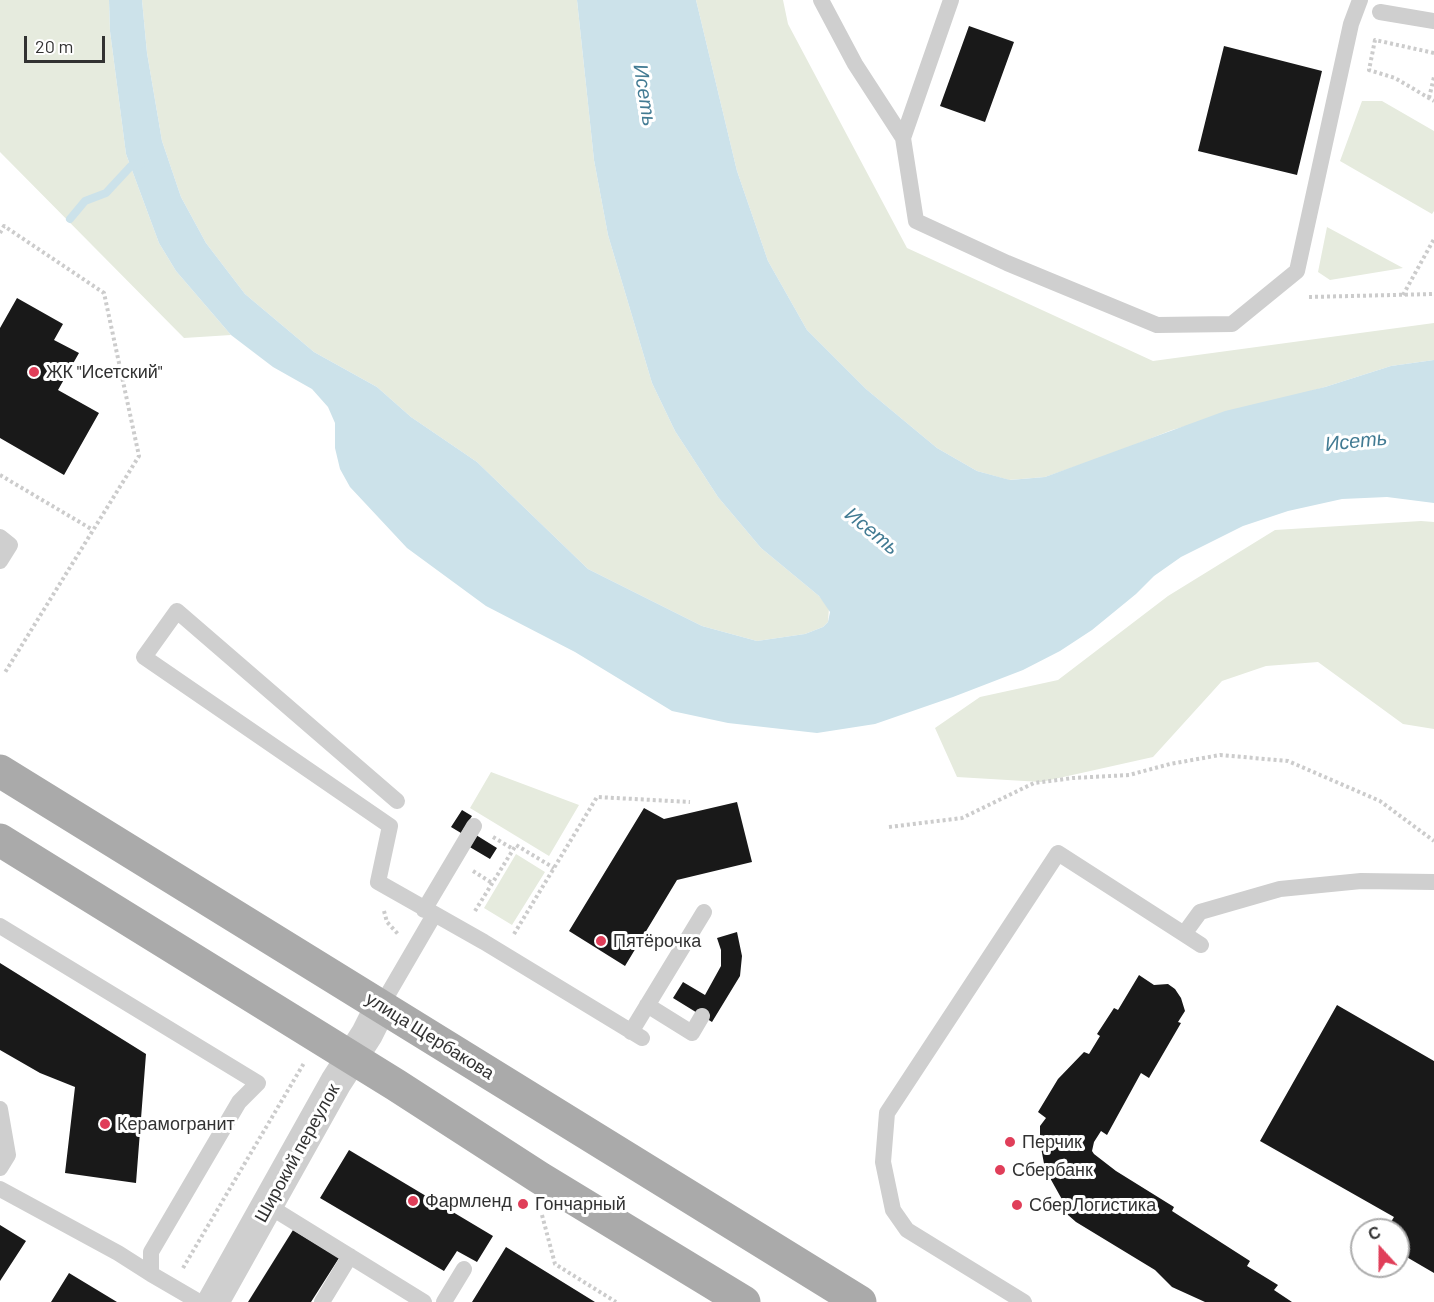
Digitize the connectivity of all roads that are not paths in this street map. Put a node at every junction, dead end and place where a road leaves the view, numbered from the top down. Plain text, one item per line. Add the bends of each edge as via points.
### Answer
1 (820, 0) edge
2 (951, 0) edge
3 (1360, 0) edge
4 (1380, 12) dead end
5 (1434, 21) edge
6 (903, 138) junction
7 (0, 537) edge
8 (0, 561) edge
9 (0, 771) edge
10 (397, 801) dead end
11 (474, 826) dead end
12 (0, 840) edge
13 (1434, 882) edge
14 (429, 912) junction
15 (704, 912) dead end
16 (0, 926) edge
17 (1184, 934) junction
18 (1201, 945) dead end
19 (647, 1005) junction
20 (381, 1006) junction
21 (702, 1016) dead end
22 (352, 1059) junction
23 (0, 1109) edge
24 (0, 1168) edge
25 (0, 1189) edge
26 (267, 1205) junction
27 (350, 1256) junction
28 (464, 1269) dead end
29 (151, 1274) junction
30 (199, 1302) edge
31 (213, 1302) edge
32 (322, 1302) edge
33 (424, 1302) edge
34 (444, 1302) edge
35 (744, 1302) edge
36 (860, 1302) edge
37 (1024, 1302) edge

1 - 6 lane
2 - 6 lane
3 - 6 lane via 1351,24 1297,272 1232,324 1157,325 915,221
4 - 5 lane
7 - 8 lane via 10,545
9 - 20 main road, улица Щербакова
10 - 14 lane via 177,611 144,657 390,826 378,882
11 - 14 lane
12 - 22 main road
13 - 17 lane via 1361,881 1280,889 1200,912
14 - 19 lane via 636,1035
14 - 20 lane via 414,950
15 - 19 lane
16 - 29 lane via 258,1083 239,1102 150,1252
17 - 18 lane
17 - 37 lane via 1058,853 887,1113 884,1162 893,1210 907,1230
19 - 21 lane via 692,1033
20 - 22 street, Широкий переулок
20 - 36 main road, улица Щербакова
22 - 26 street, Широкий переулок
22 - 35 main road
23 - 24 lane via 8,1155
25 - 29 lane
26 - 27 lane
26 - 31 street, Широкий переулок
27 - 32 lane
27 - 33 lane
28 - 34 lane
29 - 30 lane

